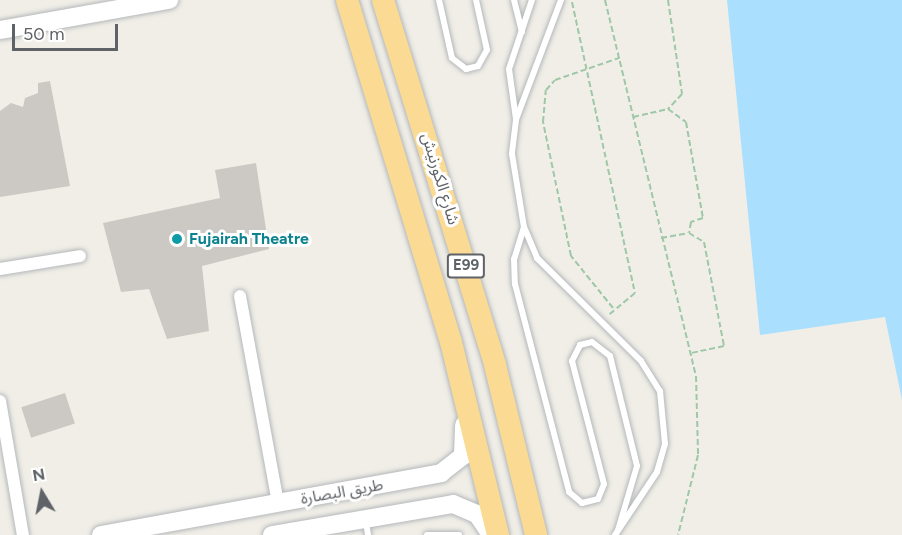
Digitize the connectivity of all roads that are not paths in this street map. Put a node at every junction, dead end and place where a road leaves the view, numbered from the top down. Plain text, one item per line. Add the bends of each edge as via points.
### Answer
1 (169, 0) edge
2 (346, 0) edge
3 (383, 0) edge
4 (439, 0) edge
5 (476, 0) edge
6 (514, 0) edge
7 (532, 0) edge
8 (561, 0) edge
9 (0, 30) edge
10 (522, 33) junction
11 (516, 120) junction
12 (524, 227) junction
13 (80, 256) dead end
14 (0, 269) edge
15 (240, 296) dead end
16 (451, 342) junction
17 (0, 401) edge
18 (383, 484) junction
19 (279, 503) junction
20 (215, 514) junction
21 (367, 527) edge
22 (616, 532) edge
23 (23, 535) edge
24 (101, 535) edge
25 (170, 535) edge
26 (272, 535) edge
27 (427, 535) edge
28 (459, 535) edge
29 (490, 535) edge
30 (498, 535) edge
31 (536, 535) edge

1 - 9 street
2 - 16 highway, E99
3 - 31 highway, شارع الكورنيش / E99 via 495,365
4 - 5 lane via 452,58 466,69 478,66 487,50
6 - 10 lane
7 - 10 lane
8 - 11 lane
10 - 11 lane via 508,83
11 - 12 lane via 512,154
12 - 22 lane via 537,258 556,282 604,322 641,361 660,391 666,417 657,472
12 - 22 lane via 514,260 515,284 569,492 582,503 598,499 604,484 572,361 580,345 592,342 610,356 637,459
13 - 14 street
15 - 19 street
16 - 18 street, طريق البصارة via 466,433 463,456 441,473
16 - 30 highway, E99
17 - 23 street
18 - 19 street, طريق البصارة
18 - 21 street via 389,501
19 - 20 street, طريق البصارة
20 - 24 street, طريق البصارة
20 - 25 street
21 - 26 street, طريق البصارة
21 - 29 street, طريق البصارة via 453,504 477,514
27 - 28 lane

